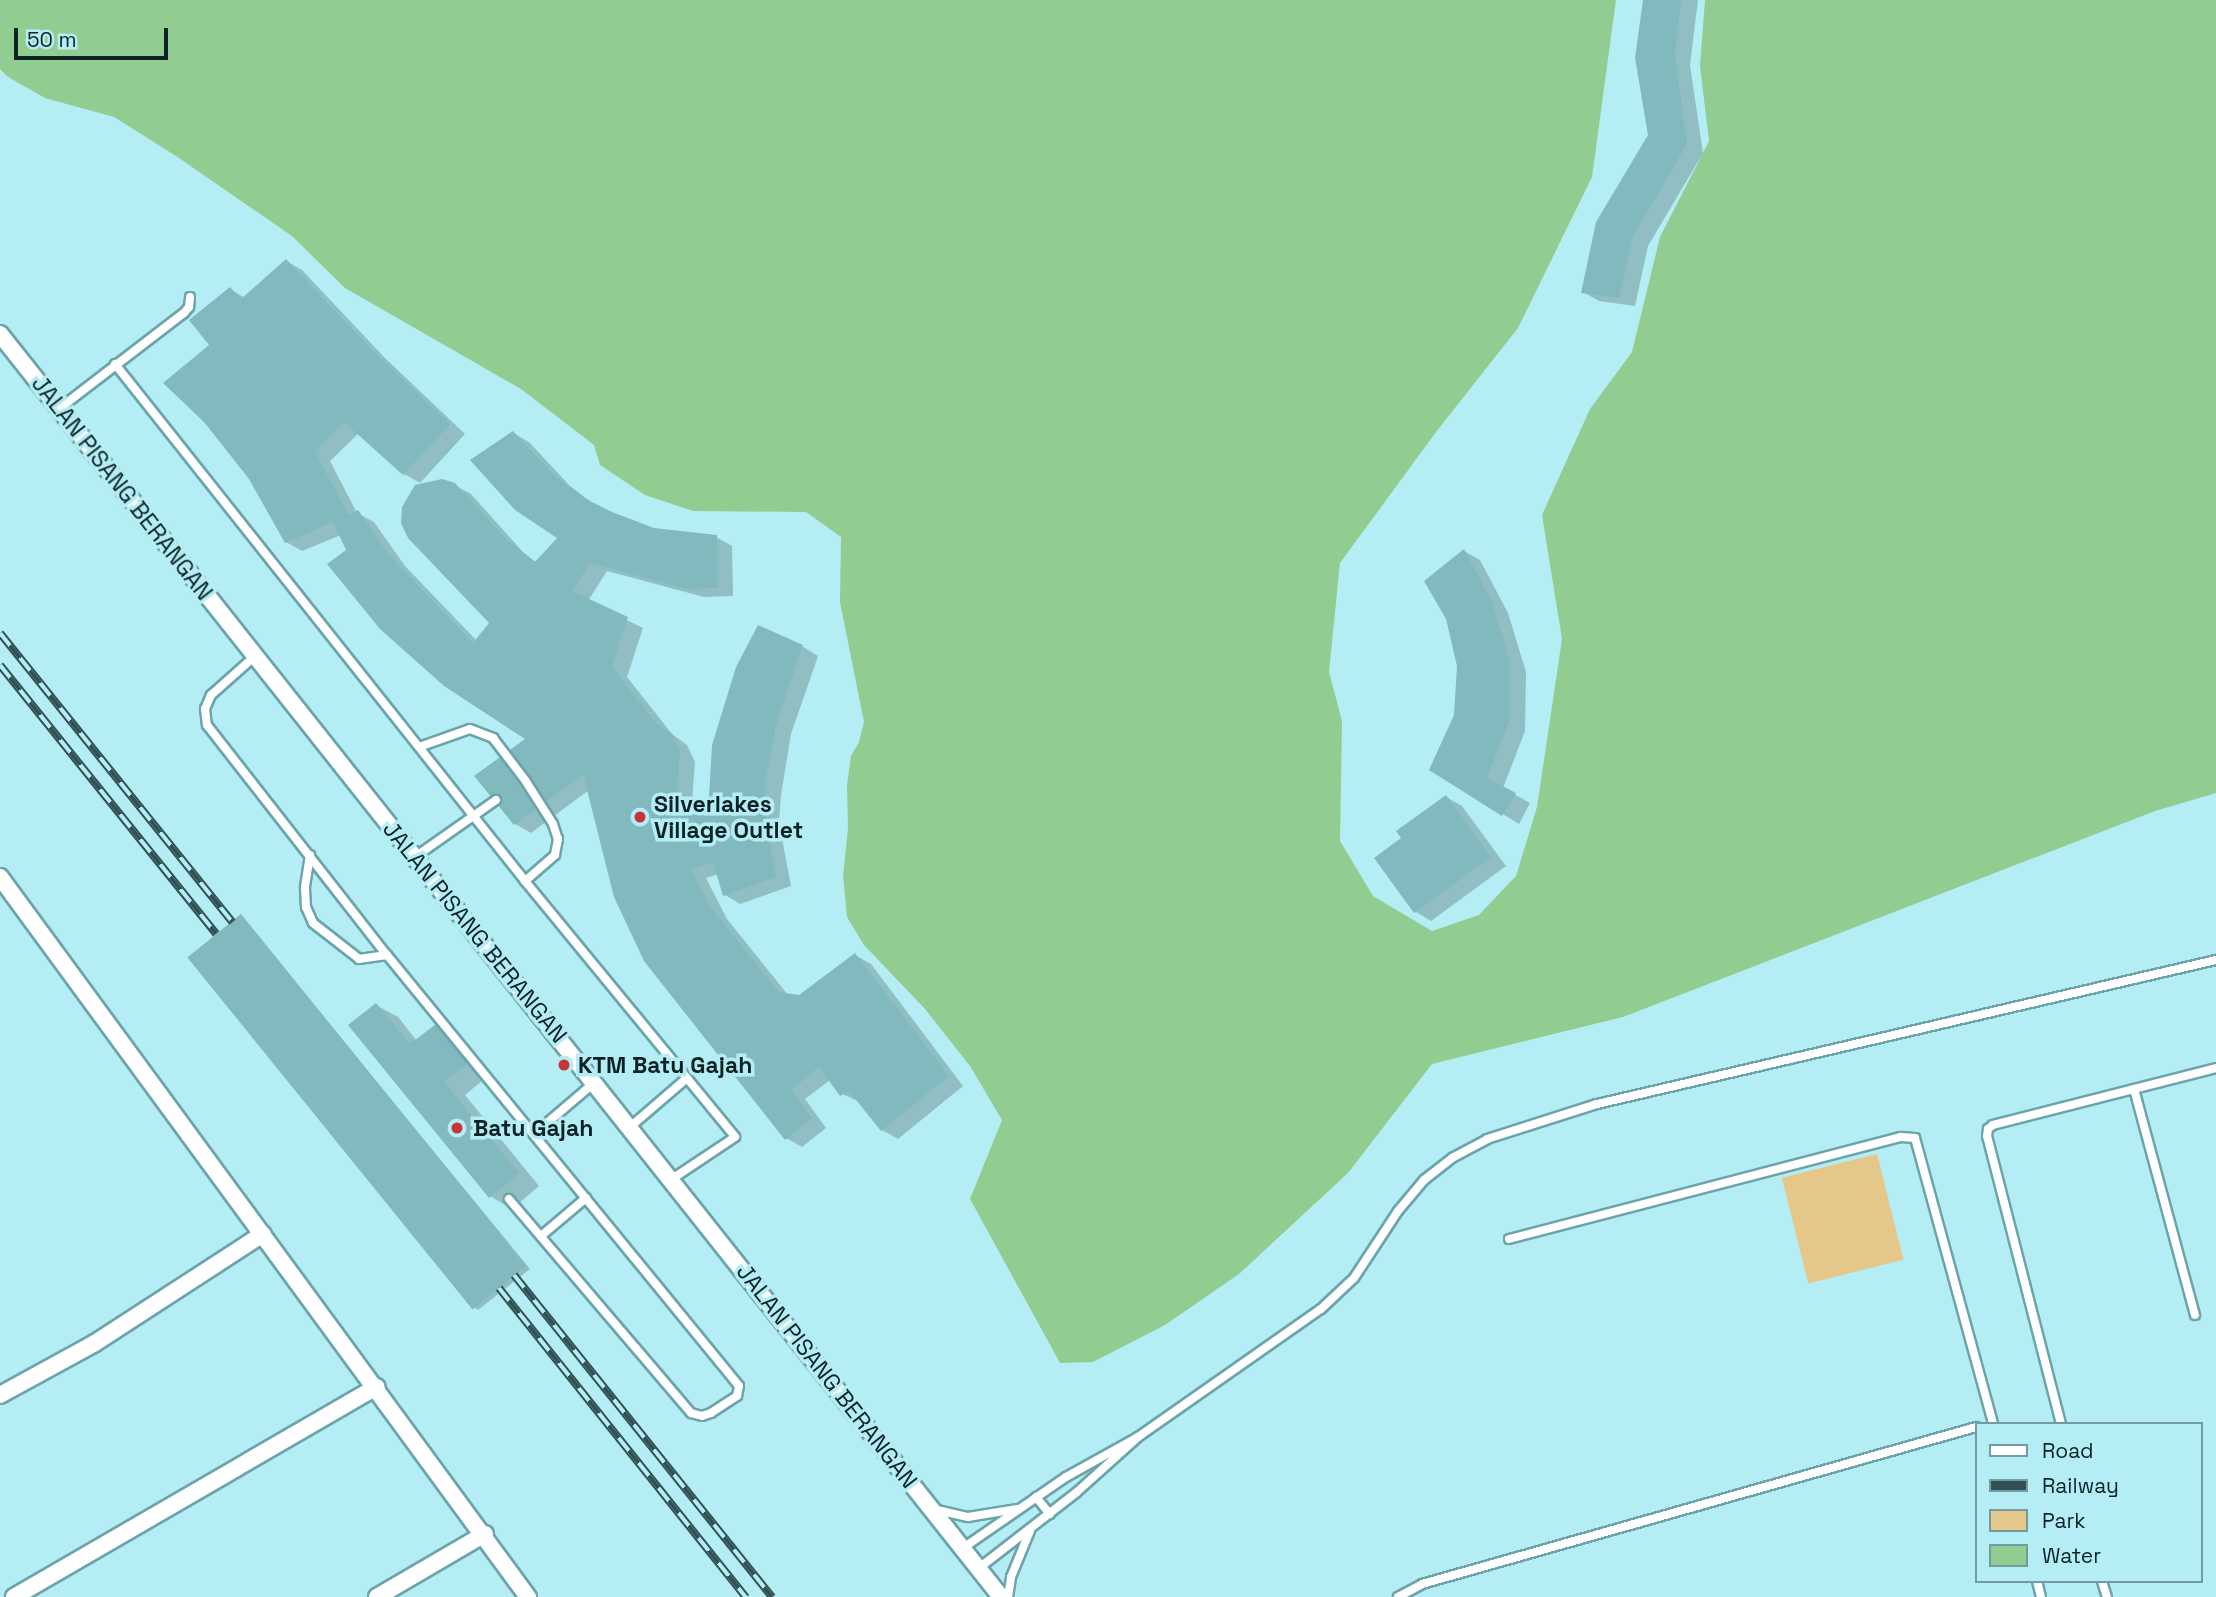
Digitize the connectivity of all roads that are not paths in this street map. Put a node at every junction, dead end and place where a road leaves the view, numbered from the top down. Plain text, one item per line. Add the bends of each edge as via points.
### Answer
1 (190, 297) dead end
2 (0, 334) edge
3 (115, 363) junction
4 (60, 408) junction
5 (255, 656) junction
6 (419, 747) junction
7 (496, 800) dead end
8 (474, 816) junction
9 (310, 855) junction
10 (415, 857) junction
11 (0, 877) edge
12 (525, 881) junction
13 (387, 955) junction
14 (2216, 960) edge
15 (2216, 1068) edge
16 (687, 1078) junction
17 (594, 1082) junction
18 (2134, 1089) junction
19 (630, 1127) junction
20 (534, 1134) junction
21 (672, 1179) junction
22 (586, 1198) junction
23 (509, 1199) dead end
24 (263, 1234) junction
25 (541, 1236) junction
26 (1509, 1239) dead end
27 (2195, 1315) dead end
28 (376, 1387) junction
29 (0, 1395) edge
30 (1992, 1422) edge
31 (2060, 1422) edge
32 (1974, 1428) edge
33 (1138, 1437) junction
34 (1036, 1497) junction
35 (928, 1505) junction
36 (1020, 1509) junction
37 (1050, 1514) junction
38 (1031, 1528) junction
39 (485, 1534) junction
40 (963, 1548) junction
41 (979, 1568) junction
42 (14, 1597) edge
43 (377, 1597) edge
44 (528, 1597) edge
45 (1001, 1597) edge
46 (1008, 1597) edge
47 (1398, 1597) edge

1 - 3 lane via 184,313
2 - 4 street, JALAN PISANG BERANGAN
3 - 4 lane
3 - 6 lane
4 - 5 street, JALAN PISANG BERANGAN
5 - 9 lane via 211,695 205,709 207,725
5 - 10 street, JALAN PISANG BERANGAN
6 - 8 lane
6 - 12 lane via 470,729 493,738 539,802 558,839 555,855
7 - 8 lane
8 - 10 lane
8 - 12 lane
9 - 13 lane
9 - 13 lane via 305,888 313,923 359,959
10 - 17 street, JALAN PISANG BERANGAN
11 - 24 street
12 - 16 lane
13 - 20 lane
14 - 33 lane via 1597,1104 1487,1139 1424,1180 1354,1278 1330,1301
15 - 18 lane
16 - 19 lane
16 - 21 lane via 735,1137
17 - 19 street, JALAN PISANG BERANGAN
17 - 20 lane
18 - 27 lane
18 - 31 lane via 1993,1125 1987,1134
19 - 21 street, JALAN PISANG BERANGAN
20 - 22 lane
21 - 35 street, JALAN PISANG BERANGAN
22 - 25 lane
22 - 25 lane via 739,1386 737,1396 711,1413 691,1413
23 - 25 lane
24 - 28 street
24 - 29 street via 94,1343
26 - 30 lane via 1915,1138
28 - 39 street
28 - 42 street
32 - 47 lane via 1422,1584
33 - 34 lane
33 - 37 lane
34 - 36 lane
34 - 37 lane
35 - 36 lane via 958,1517
35 - 40 street, JALAN PISANG BERANGAN
36 - 40 lane
37 - 38 lane
38 - 41 lane
38 - 46 lane
39 - 43 street
39 - 44 street
40 - 41 street, JALAN PISANG BERANGAN
41 - 45 street, JALAN PISANG BERANGAN

